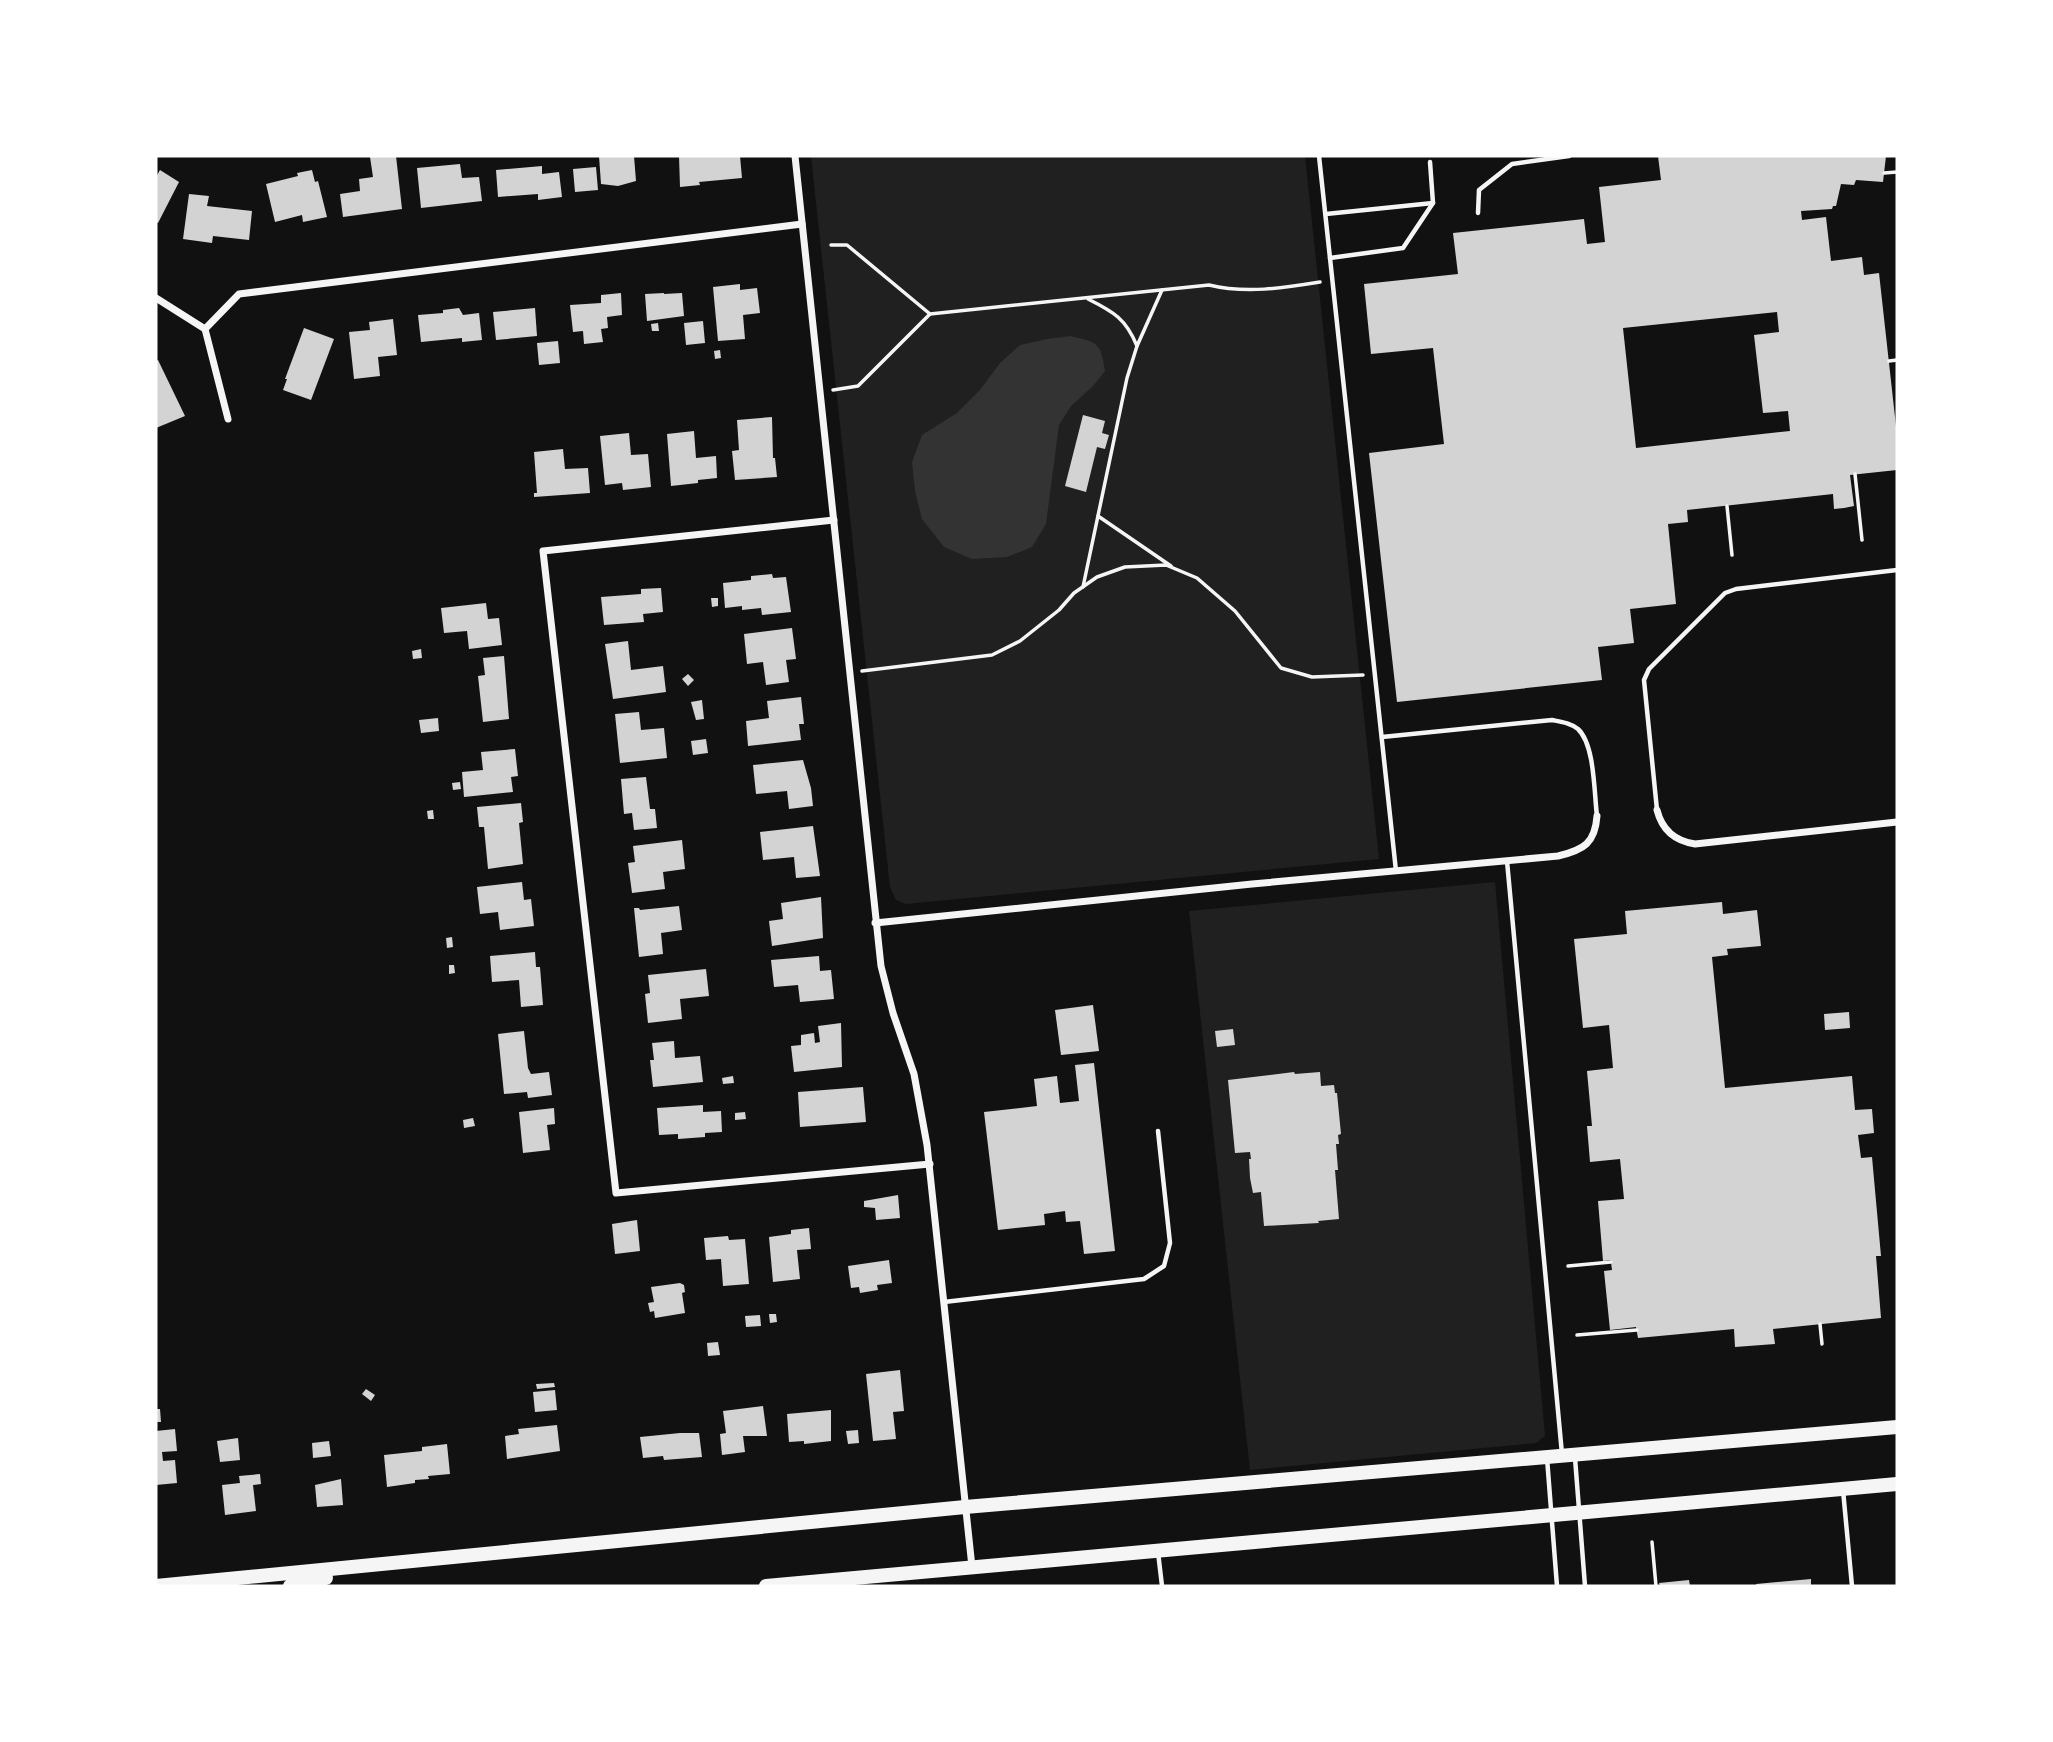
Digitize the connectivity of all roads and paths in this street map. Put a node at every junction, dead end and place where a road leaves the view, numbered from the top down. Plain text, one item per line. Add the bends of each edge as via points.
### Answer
1 (794, 156) edge
2 (1319, 156) edge
3 (1569, 156) edge
4 (1430, 162) dead end
5 (1897, 172) edge
6 (1884, 173) dead end
7 (1433, 203) junction
8 (1478, 213) dead end
9 (1326, 214) junction
10 (802, 224) junction
11 (831, 245) dead end
12 (1331, 258) junction
13 (1333, 279) junction
14 (1162, 290) junction
15 (156, 298) edge
16 (1085, 298) junction
17 (930, 314) junction
18 (205, 329) junction
19 (1137, 346) junction
20 (1897, 360) edge
21 (1889, 361) dead end
22 (820, 391) junction
23 (228, 419) dead end
24 (1854, 474) dead end
25 (1727, 506) dead end
26 (1098, 516) junction
27 (834, 520) junction
28 (1862, 540) dead end
29 (1732, 555) dead end
30 (1897, 570) edge
31 (1178, 571) junction
32 (1083, 587) junction
33 (850, 672) junction
34 (1375, 675) junction
35 (1382, 737) junction
36 (1657, 810) joint
37 (1597, 816) joint
38 (1897, 822) edge
39 (1507, 861) junction
40 (1396, 872) junction
41 (875, 923) junction
42 (1158, 1131) dead end
43 (930, 1164) junction
44 (1611, 1262) dead end
45 (1567, 1266) dead end
46 (944, 1302) junction
47 (1820, 1324) dead end
48 (1637, 1330) dead end
49 (1577, 1335) dead end
50 (1822, 1343) dead end
51 (1897, 1427) edge
52 (1568, 1454) junction
53 (1546, 1456) junction
54 (1897, 1485) edge
55 (1843, 1489) junction
56 (965, 1507) junction
57 (1580, 1512) junction
58 (1551, 1514) junction
59 (1652, 1542) dead end
60 (1158, 1549) junction
61 (375, 1566) junction
62 (972, 1567) junction
63 (156, 1586) edge
64 (290, 1586) edge
65 (766, 1586) edge
66 (1161, 1586) edge
67 (1557, 1586) edge
68 (1585, 1586) edge
69 (1656, 1586) edge
70 (1852, 1586) edge

1 - 10 street
2 - 9 lane
3 - 8 lane via 1512,164 1479,190
4 - 7 lane
5 - 6 path
7 - 9 lane
7 - 12 lane via 1403,248
9 - 12 lane
10 - 18 street via 239,294
10 - 22 street
11 - 17 path via 848,245
12 - 13 lane
13 - 14 path via 1259,290 1209,285
13 - 34 lane
14 - 16 path
14 - 19 path
15 - 18 street
16 - 17 path
16 - 19 path via 1129,326
17 - 22 path via 858,386
18 - 23 street
19 - 26 path
20 - 21 path
22 - 27 street
24 - 28 path
25 - 29 path
26 - 31 path
26 - 32 path
27 - 33 street
27 - 43 street via 543,551 616,1193
30 - 36 lane via 1725,593 1649,669 1644,680
31 - 32 path via 1166,565 1125,568
31 - 34 path via 1197,578 1235,611 1281,668 1312,677
32 - 33 path via 1020,641 992,655
33 - 41 street
34 - 35 lane
35 - 37 lane via 1552,720 1568,723 1587,741
35 - 40 lane
36 - 38 street via 1669,833 1695,844
37 - 39 street via 1590,841 1578,852
39 - 40 street
39 - 52 lane
40 - 41 street
41 - 43 street via 883,976 914,1074
42 - 46 lane via 1170,1243 1164,1266 1144,1279
43 - 46 street
44 - 45 path
46 - 56 street
47 - 50 path
48 - 49 path
51 - 52 main road
52 - 53 main road
52 - 57 lane
53 - 56 main road
53 - 58 lane
54 - 55 main road
55 - 57 main road
55 - 70 lane
56 - 61 main road
56 - 62 street
57 - 58 main road
57 - 68 lane
58 - 60 main road
58 - 67 lane
59 - 69 path
60 - 62 main road
60 - 66 lane
61 - 63 main road
61 - 64 main road
62 - 65 main road

